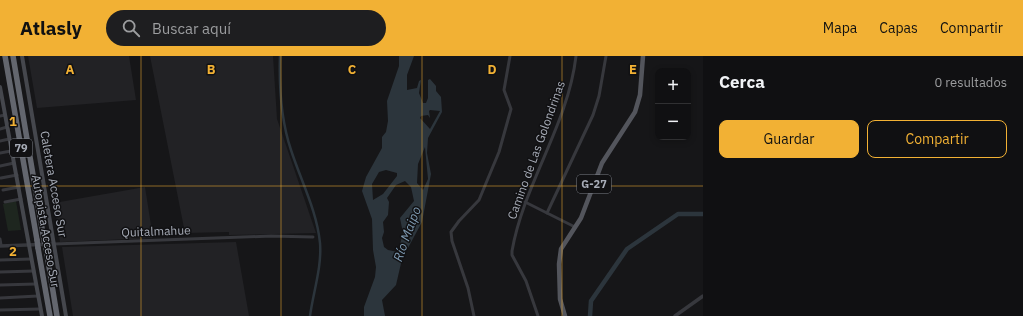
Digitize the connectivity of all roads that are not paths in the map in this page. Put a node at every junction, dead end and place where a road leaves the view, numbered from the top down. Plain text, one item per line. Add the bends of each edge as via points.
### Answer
1 (5, 56) edge
2 (13, 56) edge
3 (22, 56) edge
4 (510, 56) edge
5 (576, 56) edge
6 (606, 56) edge
7 (642, 56) edge
8 (0, 90) edge
9 (1, 103) edge
10 (2, 116) edge
11 (7, 127) junction
12 (0, 129) edge
13 (9, 139) junction
14 (0, 141) edge
15 (11, 151) junction
16 (0, 154) edge
17 (14, 163) junction
18 (0, 166) edge
19 (17, 175) junction
20 (1, 178) edge
21 (19, 187) junction
22 (3, 190) dead end
23 (21, 200) junction
24 (5, 202) dead end
25 (524, 202) junction
26 (547, 213) junction
27 (575, 227) junction
28 (313, 237) dead end
29 (0, 239) edge
30 (54, 244) junction
31 (29, 245) junction
32 (1, 246) edge
33 (32, 259) junction
34 (0, 260) edge
35 (34, 271) junction
36 (0, 272) edge
37 (36, 284) junction
38 (0, 285) edge
39 (38, 296) junction
40 (703, 296) edge
41 (0, 298) edge
42 (40, 309) junction
43 (0, 310) edge
44 (42, 316) edge
45 (50, 316) edge
46 (57, 316) edge
47 (66, 316) edge
48 (474, 316) edge
49 (538, 316) edge
50 (565, 316) edge
51 (676, 316) edge

1 - 45 highway, Autopista Acceso Sur / 79, bridge
2 - 46 highway, Autopista Acceso Sur / 79, bridge
3 - 30 main road, Caletera Acceso Sur
4 - 48 street via 504,90 511,109 499,152 479,200 451,232
5 - 25 street, Camino de Las Golondrinas via 561,117
6 - 26 street via 593,115
7 - 27 main road, G-27 via 640,95 635,112 602,163 587,204
8 - 9 main road
9 - 10 main road
10 - 11 main road
11 - 12 street
11 - 13 main road
13 - 14 street
13 - 15 main road
15 - 16 street
15 - 17 main road
17 - 18 street
17 - 19 main road
19 - 20 street
19 - 21 main road
21 - 22 street
21 - 23 main road
23 - 24 street
23 - 31 main road
25 - 26 street
25 - 49 street, Camino de Las Golondrinas via 512,255 526,281
26 - 27 street
27 - 50 main road, G-27 via 564,242 560,257 560,299
28 - 30 street, Quitalmahue via 271,236
29 - 32 street
30 - 31 street, Quitalmahue
30 - 47 main road, Caletera Acceso Sur
31 - 32 street, Quitalmahue
31 - 33 main road
33 - 34 street
33 - 35 main road
35 - 36 street
35 - 37 main road
37 - 38 street
37 - 39 main road
39 - 41 street
39 - 42 main road
40 - 51 street
42 - 43 street
42 - 44 main road

